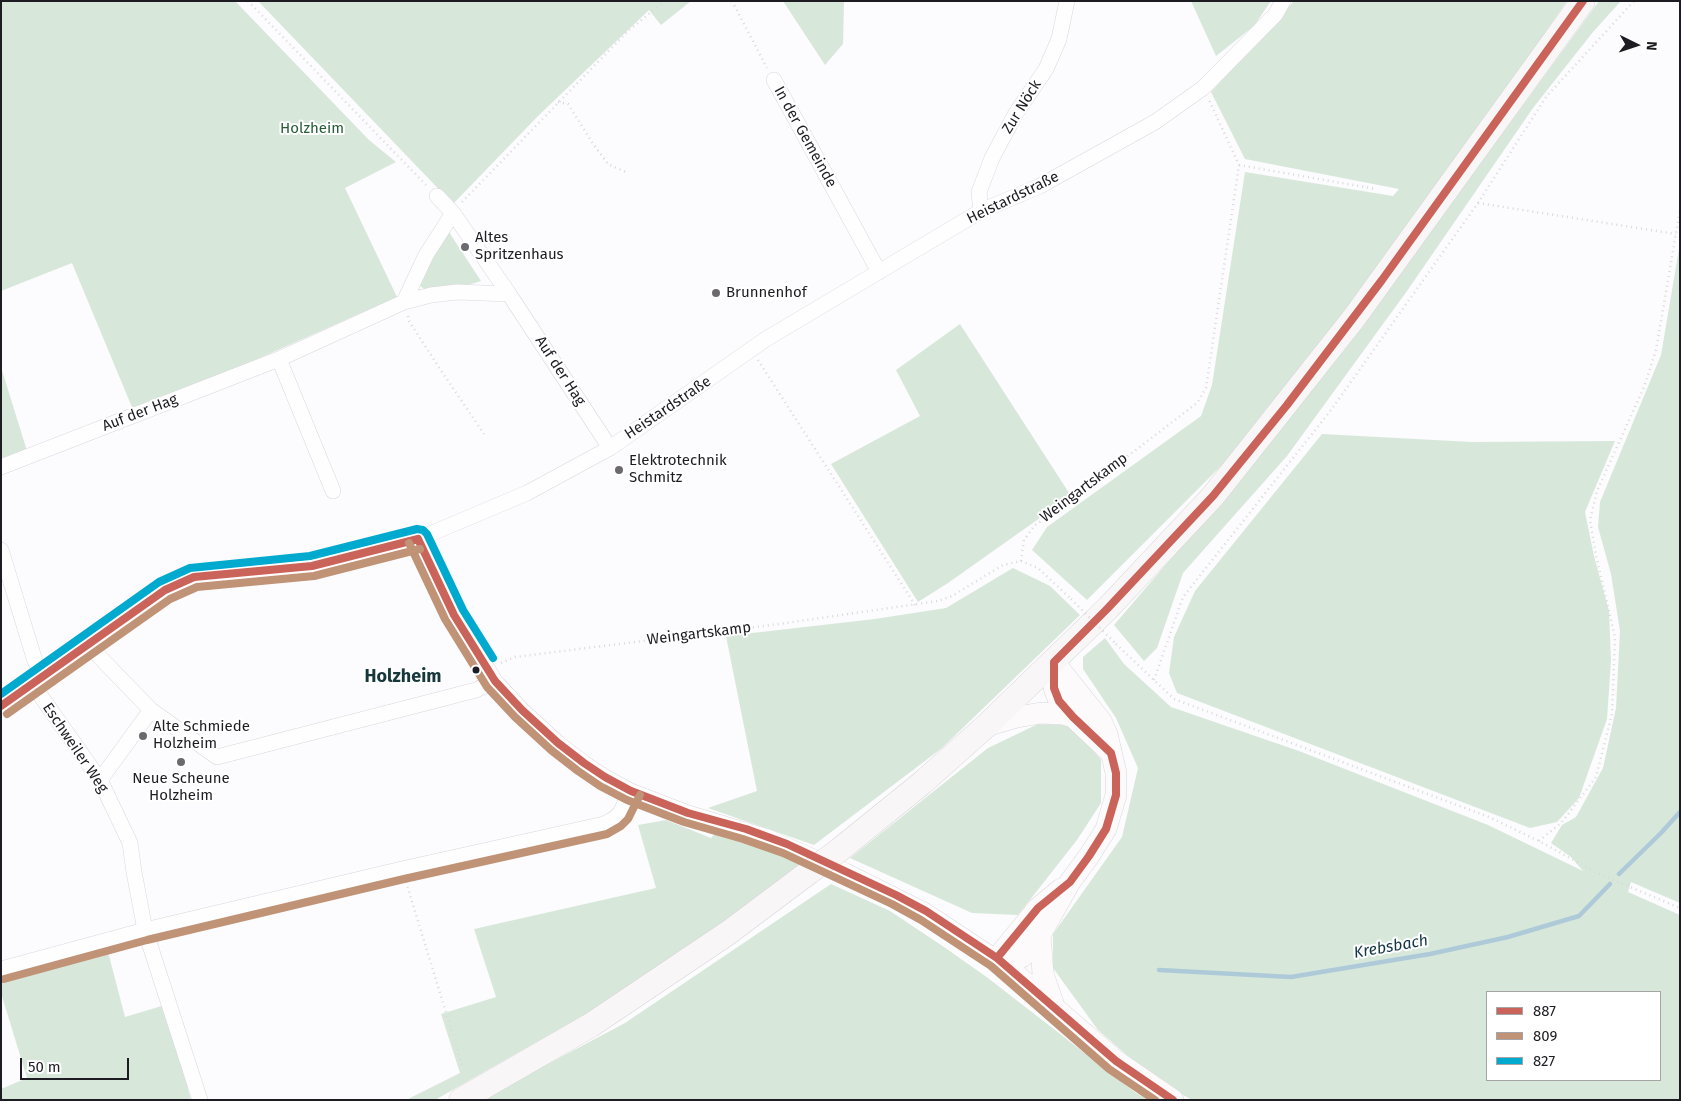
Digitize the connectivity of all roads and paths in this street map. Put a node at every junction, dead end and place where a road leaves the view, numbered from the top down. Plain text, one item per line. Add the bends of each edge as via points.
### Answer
1 (248, 1) edge
2 (666, 1) edge
3 (732, 1) edge
4 (1067, 1) edge
5 (1283, 1) edge
6 (1583, 1) edge
7 (1634, 1) edge
8 (774, 80) joint
9 (1203, 88) junction
10 (558, 102) junction
11 (1239, 165) junction
12 (628, 173) dead end
13 (1376, 189) dead end
14 (437, 196) joint
15 (1478, 203) junction
16 (1680, 210) edge
17 (981, 211) junction
18 (453, 212) junction
19 (1676, 234) junction
20 (879, 272) junction
21 (509, 294) junction
22 (404, 302) junction
23 (752, 350) junction
24 (280, 359) junction
25 (484, 434) dead end
26 (610, 448) junction
27 (1, 467) edge
28 (333, 491) dead end
29 (418, 540) junction
30 (1, 550) edge
31 (1021, 560) junction
32 (915, 605) junction
33 (88, 645) junction
34 (1054, 662) junction
35 (492, 676) junction
36 (1154, 680) junction
37 (38, 681) junction
38 (1, 706) edge
39 (151, 710) junction
40 (1073, 717) junction
41 (986, 726) junction
42 (1111, 753) junction
43 (100, 780) junction
44 (631, 791) junction
45 (1539, 841) junction
46 (402, 869) junction
47 (1070, 882) junction
48 (1680, 908) edge
49 (145, 930) junction
50 (1040, 934) junction
51 (997, 958) junction
52 (1, 969) edge
53 (1055, 1009) junction
54 (463, 1068) dead end
55 (200, 1100) edge
56 (461, 1100) edge
57 (1173, 1100) edge

1 - 14 path
2 - 10 path via 629,30
3 - 8 path, In der Gemeinde
4 - 17 street, Zur Nöck via 1059,40 1046,70 1016,113 992,158 979,192
5 - 9 street, Heistardstraße via 1275,15
6 - 34 main road via 1371,295 1281,412 1213,496
7 - 15 path via 1546,97
8 - 20 street, In der Gemeinde
9 - 11 path
9 - 17 street, Heistardstraße via 1128,138 1040,186
10 - 12 path via 568,104 608,164
10 - 18 path
11 - 13 path
11 - 31 path, Weingartskamp via 1206,388 1197,403 1035,525 1024,540
14 - 18 street, Auf der Hag
15 - 19 path
15 - 36 path via 1331,410 1184,597
16 - 19 path
17 - 20 street, Heistardstraße
18 - 21 street, Auf der Hag
18 - 22 street via 426,255
19 - 45 path via 1656,350 1644,387 1597,491 1590,520 1615,637 1612,714 1596,777 1562,822
20 - 23 street, Heistardstraße
21 - 22 street, Auf der Hag via 448,293
21 - 26 street, Auf der Hag
22 - 24 street, Auf der Hag
22 - 25 path via 409,321
23 - 26 street, Heistardstraße
23 - 32 path
24 - 27 street, Auf der Hag
24 - 28 street
26 - 29 street, Heistardstraße via 527,493
29 - 33 street, Heistardstraße via 312,566 194,577 165,590
29 - 35 street via 454,615
30 - 37 street, Eschweiler Weg via 35,661
31 - 32 path, Weingartskamp via 1003,565 952,596
31 - 36 path, bridge via 1038,568
32 - 35 path, Weingartskamp via 515,658 501,663
33 - 37 street, Heistardstraße
33 - 39 street
34 - 40 main road via 1056,694
34 - 41 main road
34 - 42 main road via 1101,721
35 - 39 street via 476,690 216,757
35 - 44 street via 558,743 605,777
36 - 45 path via 1174,699 1480,814
37 - 38 street, Heistardstraße
37 - 43 street, Eschweiler Weg
39 - 43 street
40 - 41 main road via 1041,713
40 - 42 main road
41 - 56 main road, bridge via 838,851 728,933 591,1025
42 - 47 main road via 1117,782 1110,818 1100,839
43 - 49 street, Eschweiler Weg via 130,843
44 - 46 street via 620,812 604,824
44 - 51 street via 768,837 846,871 926,911
45 - 48 path via 1600,874
46 - 49 street
46 - 54 path
47 - 50 main road
47 - 51 main road via 1038,908
49 - 52 street
49 - 55 street, Eschweiler Weg
50 - 51 main road via 1022,957
50 - 53 main road via 1044,974
51 - 53 main road
53 - 57 main road via 1116,1061

